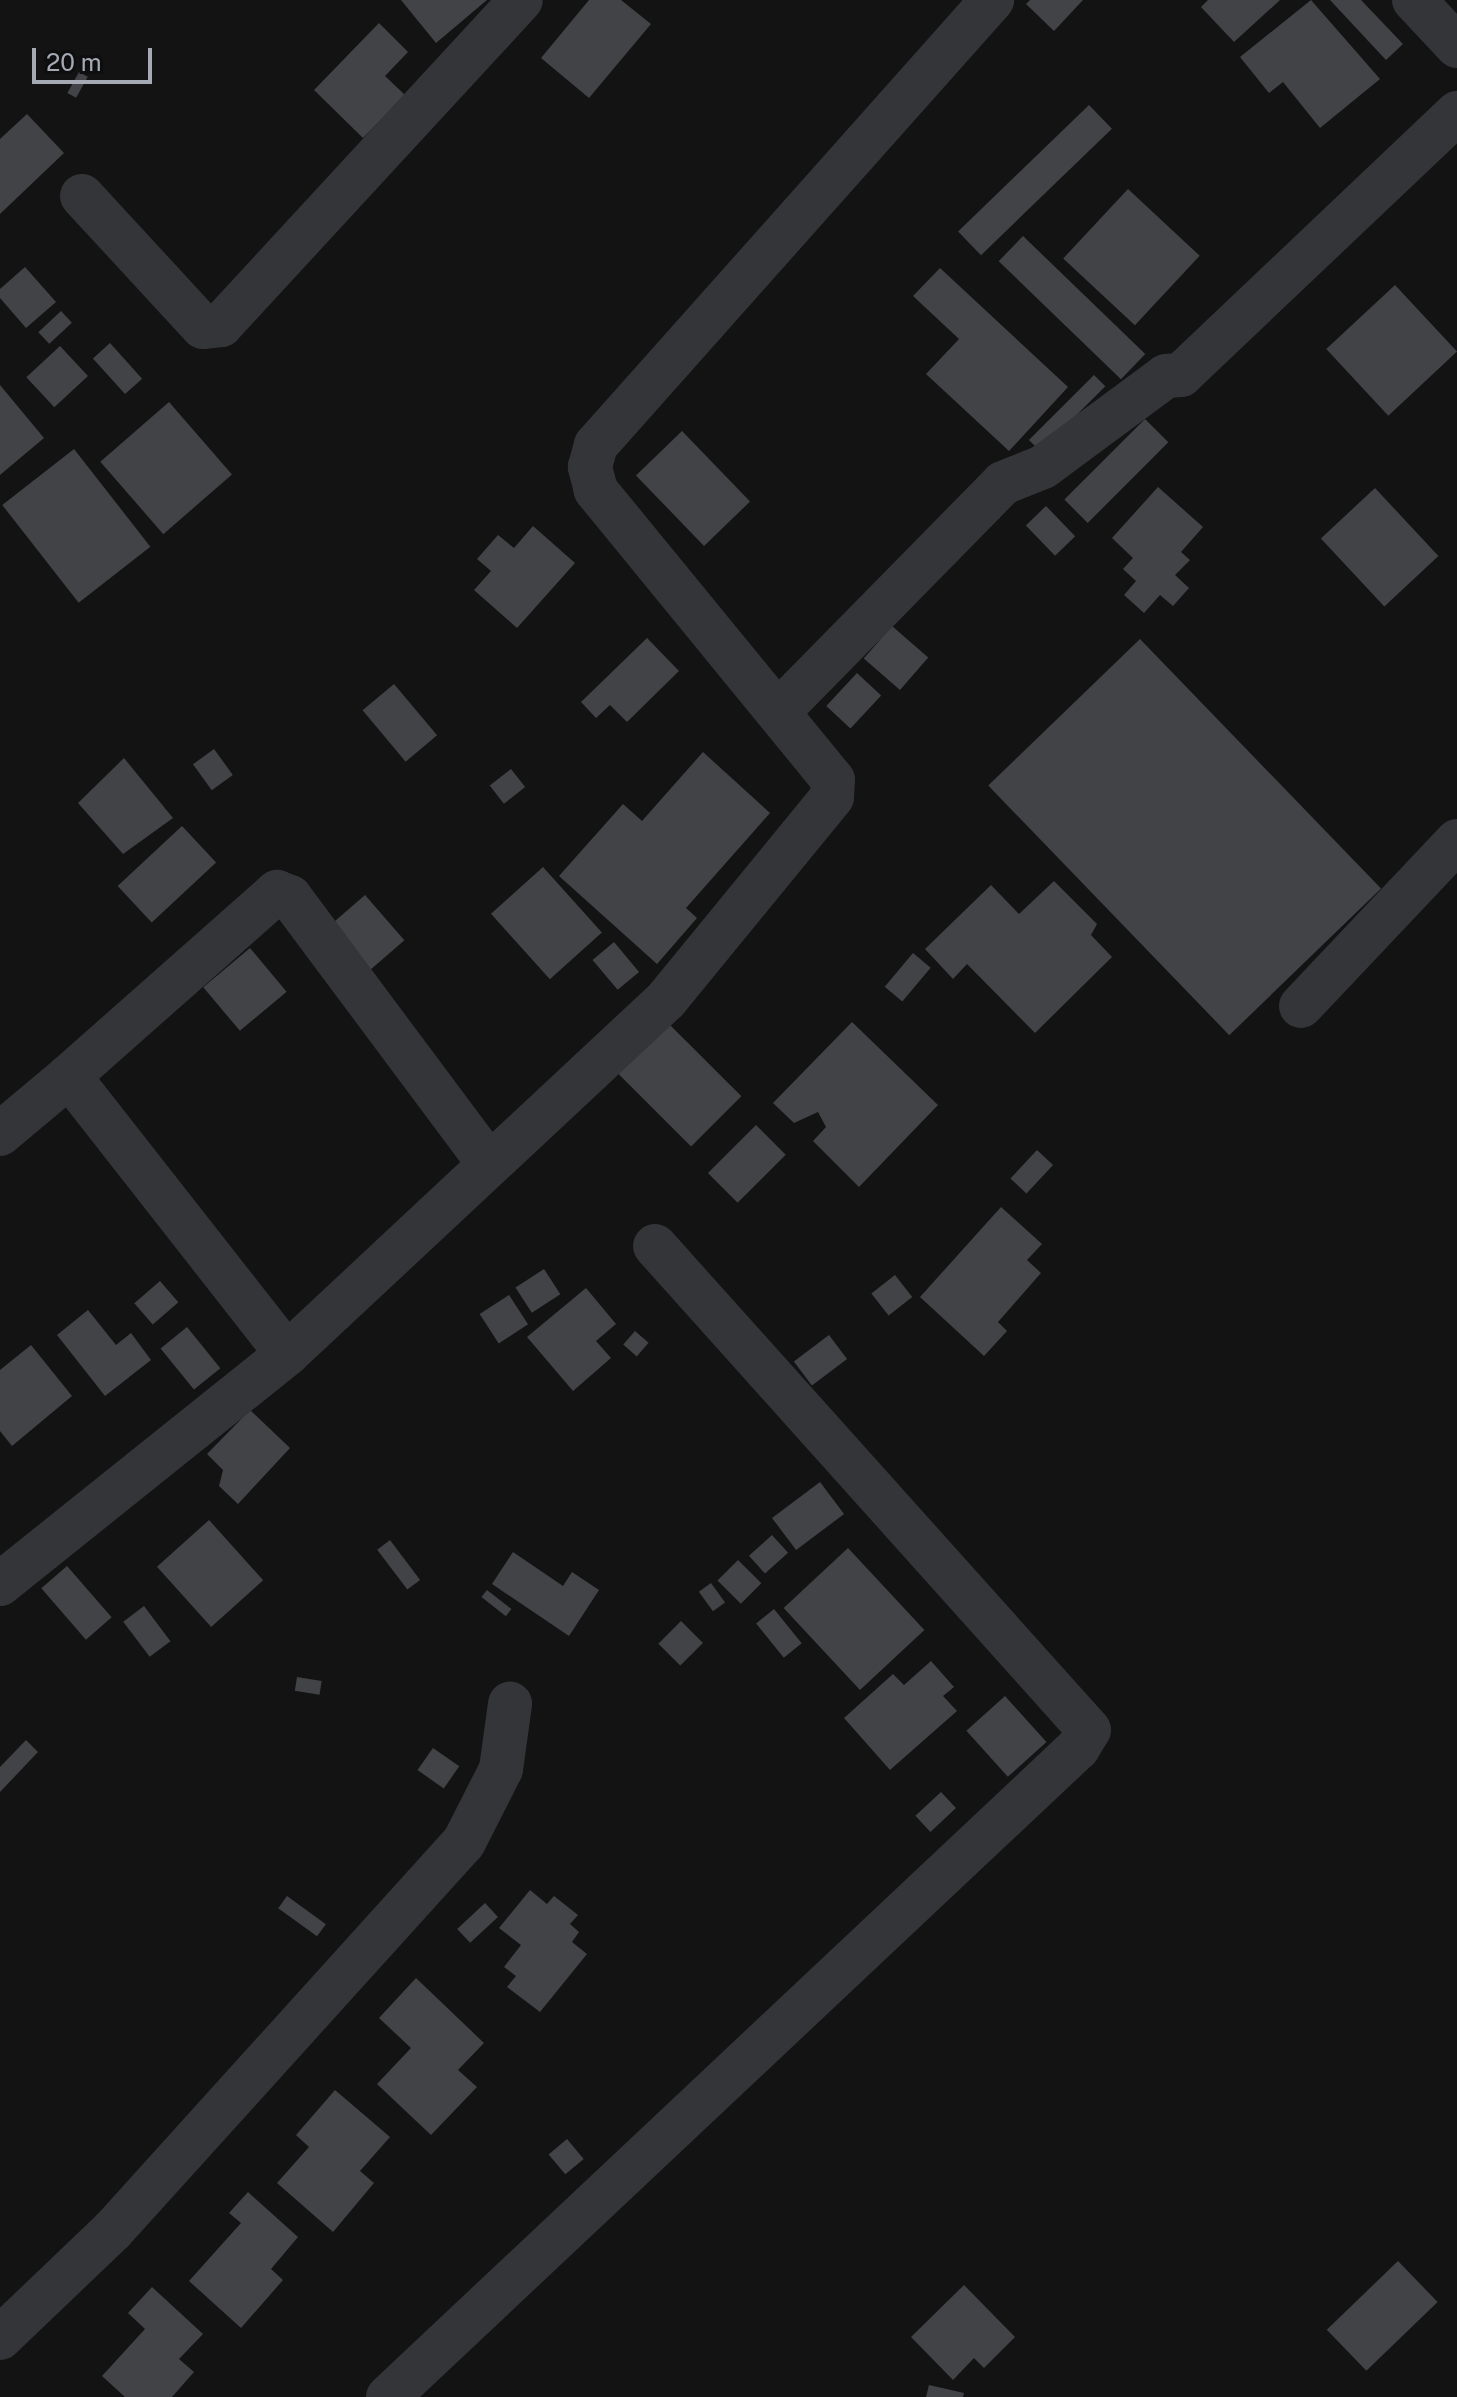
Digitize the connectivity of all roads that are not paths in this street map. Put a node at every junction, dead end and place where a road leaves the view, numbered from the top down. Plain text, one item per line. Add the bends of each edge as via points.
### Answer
1 (521, 0) edge
2 (992, 0) edge
3 (1414, 0) edge
4 (1457, 46) edge
5 (1457, 113) edge
6 (82, 196) dead end
7 (780, 710) junction
8 (1457, 841) edge
9 (1301, 1006) dead end
10 (69, 1076) junction
11 (0, 1134) edge
12 (488, 1163) junction
13 (655, 1246) dead end
14 (287, 1354) junction
15 (0, 1584) edge
16 (510, 1704) dead end
17 (0, 2338) edge
18 (388, 2397) edge

1 - 6 street via 221,325 203,327
2 - 7 street via 596,445 590,467 596,490
3 - 4 street
5 - 7 street via 1181,375 1166,376 1043,467 1003,483
7 - 12 street via 833,780 832,797 666,1000
8 - 9 street
10 - 11 street
10 - 12 street via 277,892 290,897
10 - 14 street
12 - 14 street
13 - 18 street via 1089,1730 1032,1791
14 - 15 street
16 - 17 street via 501,1769 464,1842 113,2230

